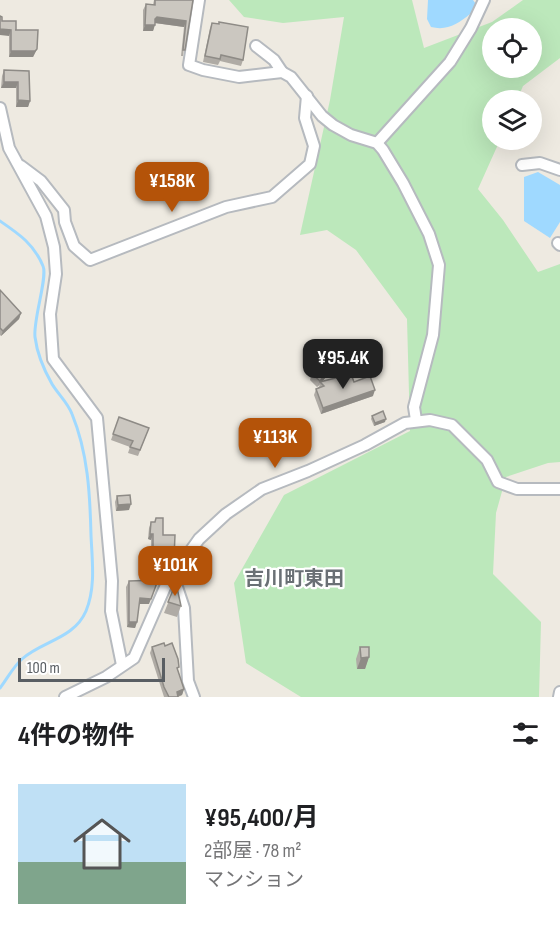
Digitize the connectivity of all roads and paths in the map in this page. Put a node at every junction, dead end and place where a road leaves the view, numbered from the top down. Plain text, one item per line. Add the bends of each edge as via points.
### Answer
1 (199, 0) edge
2 (484, 0) edge
3 (256, 46) dead end
4 (282, 72) junction
5 (307, 96) junction
6 (0, 108) edge
7 (377, 143) junction
8 (4, 150) edge
9 (17, 163) junction
10 (522, 165) dead end
11 (560, 170) edge
12 (416, 420) junction
13 (560, 489) edge
14 (173, 575) junction
15 (122, 665) junction
16 (560, 692) edge
17 (65, 697) edge
18 (194, 697) edge
19 (559, 697) edge

1 - 4 street via 189,64 239,77
2 - 7 street via 450,62
3 - 4 street
4 - 5 street
5 - 7 street via 333,125
5 - 9 street via 305,118 314,146 310,164 272,197 226,207 90,260 74,246 64,210 41,181
6 - 8 street
7 - 12 street via 429,234 439,265 433,335 414,407
8 - 9 street
9 - 15 street via 46,216 54,248 56,274 50,314 53,359 98,418 111,611
10 - 11 street via 540,163
12 - 13 street via 452,425 488,460 498,482 517,489
12 - 14 street via 262,489 226,514 200,539
14 - 15 street via 134,658
14 - 18 street via 184,608 188,681
15 - 17 street
16 - 19 street

